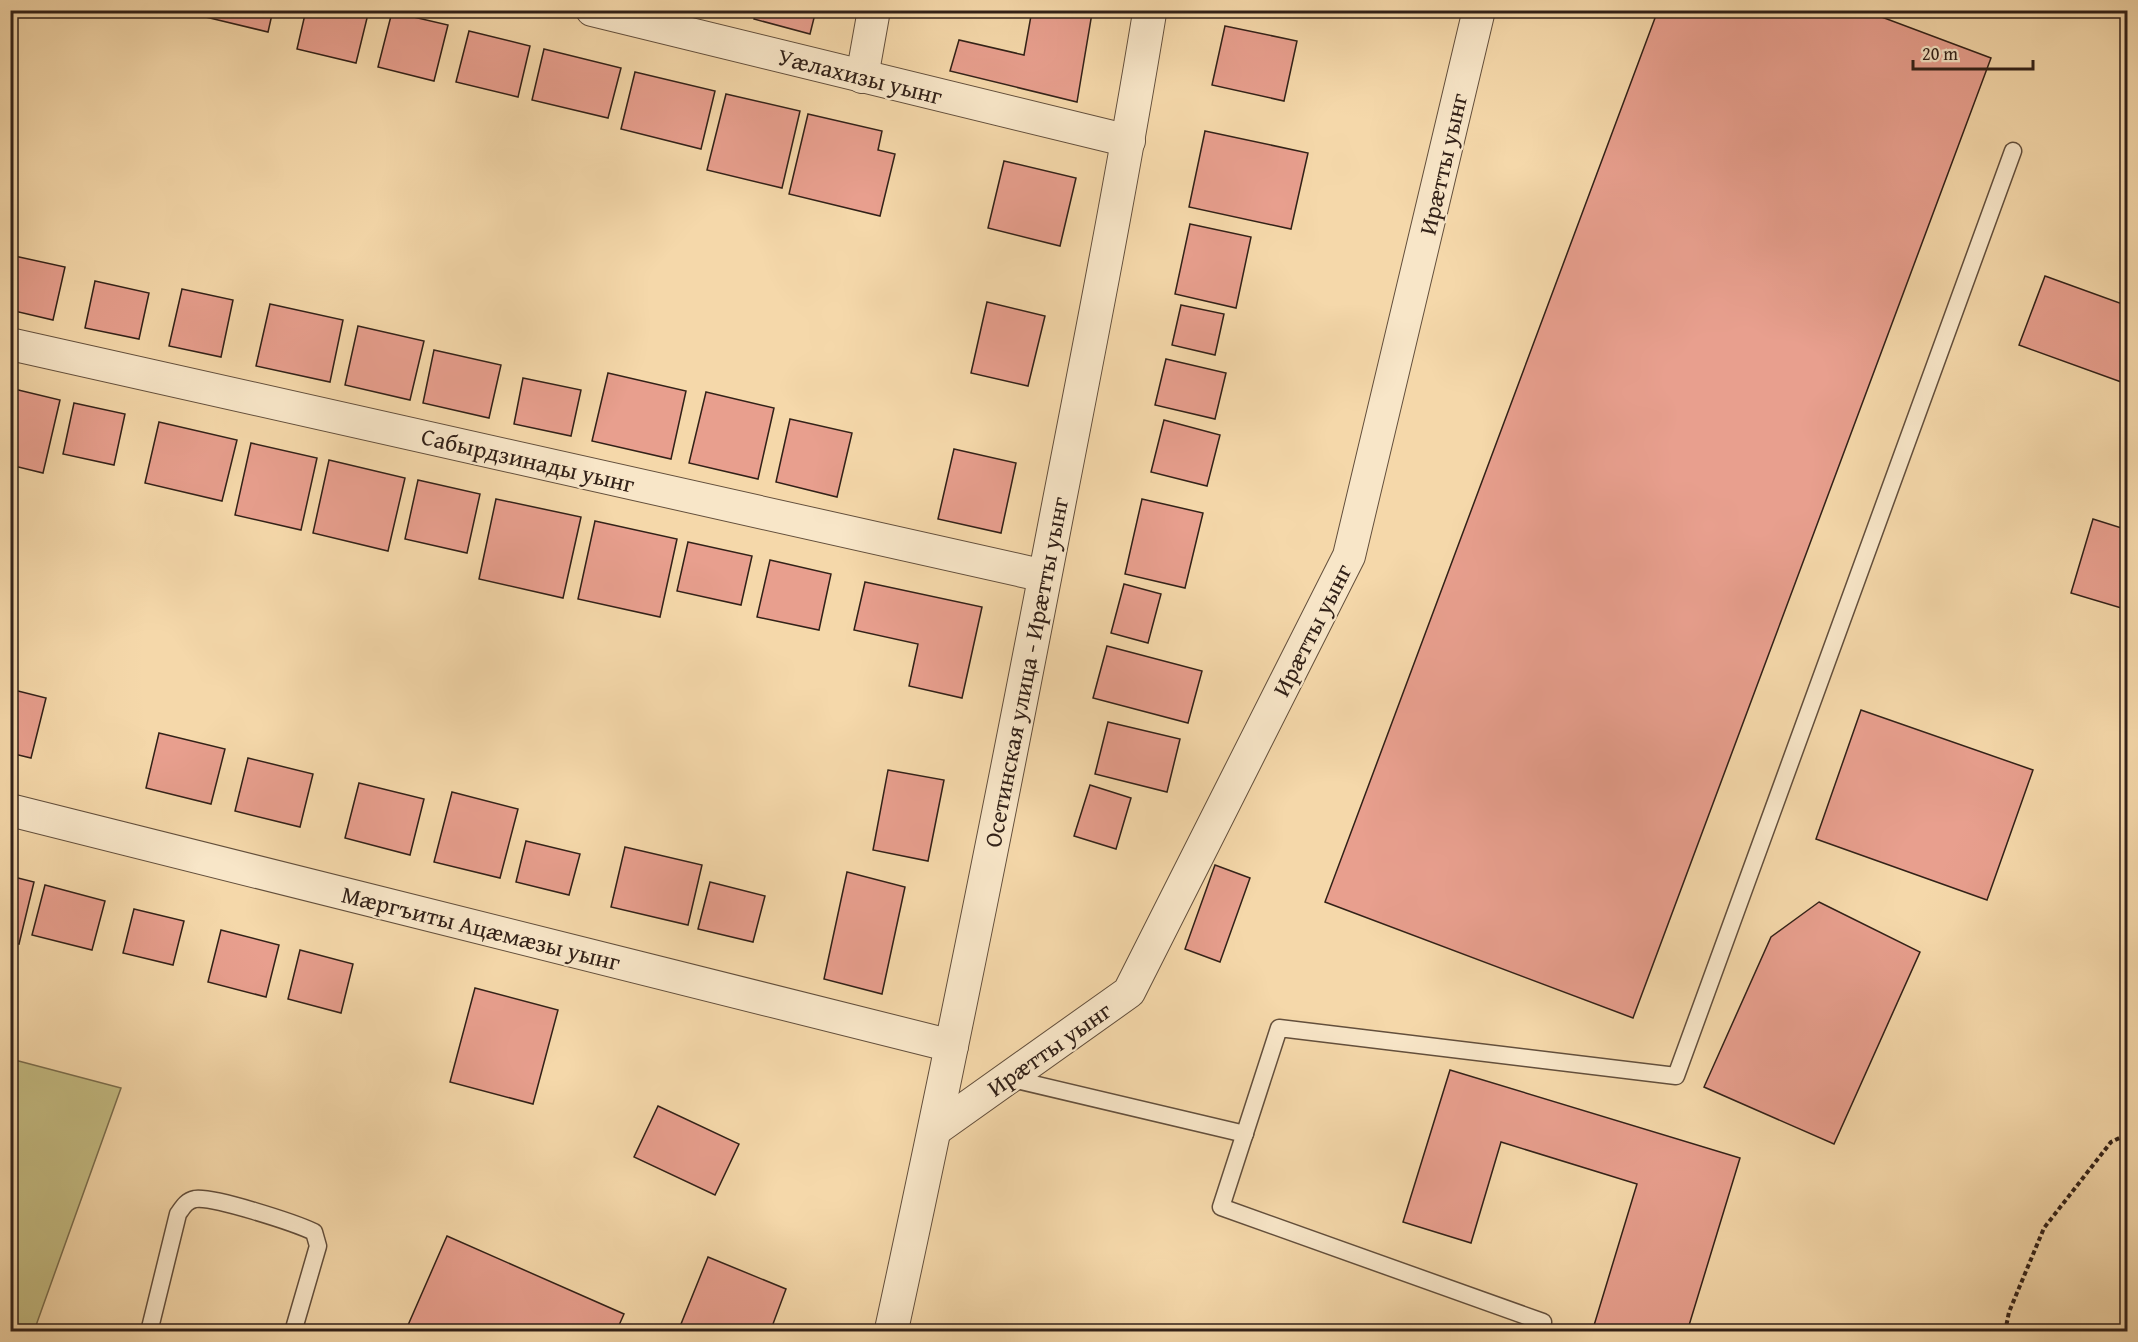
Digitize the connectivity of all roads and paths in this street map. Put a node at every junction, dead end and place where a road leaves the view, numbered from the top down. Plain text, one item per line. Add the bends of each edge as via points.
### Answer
1 (592, 10) edge
2 (874, 10) edge
3 (1150, 10) edge
4 (1479, 10) edge
5 (862, 77) junction
6 (1129, 141) junction
7 (2013, 151) dead end
8 (10, 344) edge
9 (1045, 576) junction
10 (10, 810) edge
11 (952, 1046) junction
12 (1008, 1078) junction
13 (934, 1130) junction
14 (1245, 1134) junction
15 (2127, 1134) edge
16 (1543, 1322) dead end
17 (149, 1332) edge
18 (293, 1332) edge
19 (891, 1332) edge
20 (2005, 1332) edge

1 - 5 street, Уӕлахизы уынг
2 - 5 street
3 - 6 street, Осетинская улица - Ирæтты уынг
4 - 12 street, Ирæтты уынг via 1349,556 1129,992
5 - 6 street, Уӕлахизы уынг
6 - 9 street, Осетинская улица - Ирæтты уынг
7 - 14 lane via 1676,1076 1279,1028
8 - 9 street, Сабырдзинады уынг
9 - 11 street, Осетинская улица - Ирæтты уынг
10 - 11 street, Мӕргъиты Ацӕмӕзы уынг
11 - 13 street, Осетинская улица - Ирæтты уынг
12 - 13 street, Ирæтты уынг
12 - 14 lane
13 - 19 street, Осетинская улица - Ирæтты уынг
14 - 16 lane via 1221,1207
15 - 20 path via 2111,1142 2044,1228 2008,1312
17 - 18 lane via 178,1214 187,1202 197,1198 297,1223 314,1232 318,1246

